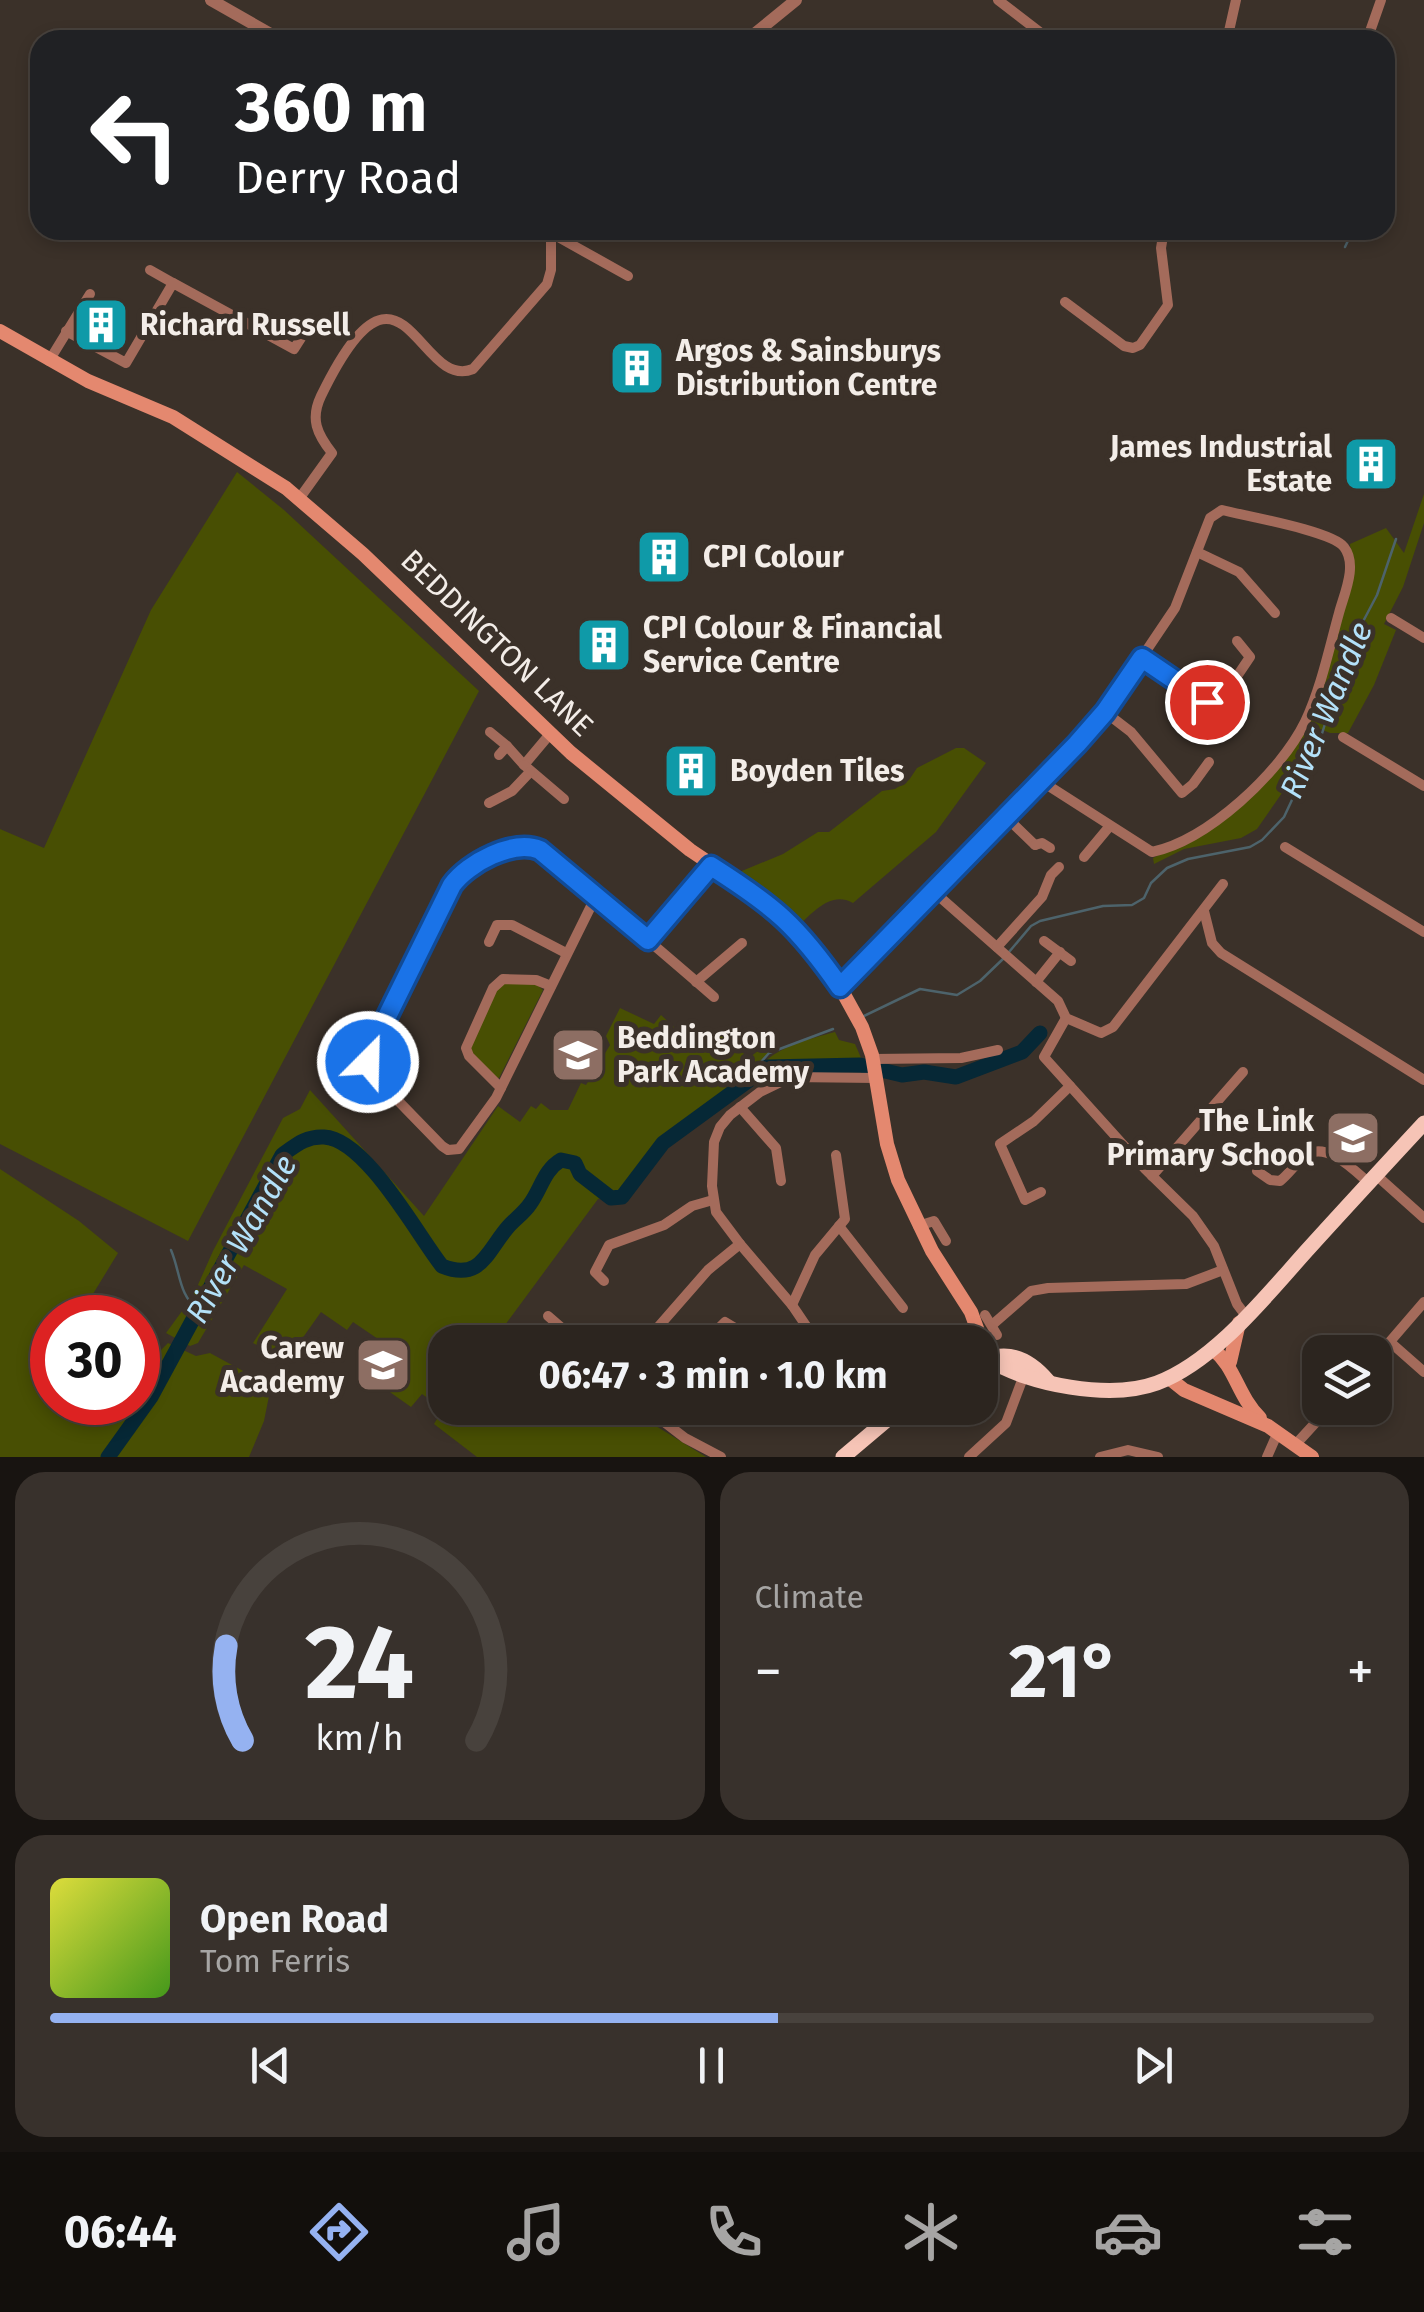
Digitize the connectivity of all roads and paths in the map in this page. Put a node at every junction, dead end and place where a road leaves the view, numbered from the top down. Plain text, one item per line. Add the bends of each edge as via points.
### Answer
1 (211, 0) edge
2 (796, 0) edge
3 (998, 0) edge
4 (1236, 0) edge
5 (1382, 0) edge
6 (263, 30) edge
7 (759, 30) edge
8 (1037, 30) edge
9 (1229, 30) edge
10 (1372, 30) edge
11 (551, 240) edge
12 (566, 240) edge
13 (1163, 240) edge
14 (150, 270) dead end
15 (628, 276) dead end
16 (173, 282) junction
17 (90, 294) dead end
18 (1065, 302) dead end
19 (0, 331) edge
20 (66, 331) junction
21 (301, 338) dead end
22 (49, 360) junction
23 (126, 363) junction
24 (138, 370) dead end
25 (299, 499) junction
26 (1197, 552) junction
27 (1275, 612) dead end
28 (1391, 618) dead end
29 (1424, 638) edge
30 (1237, 641) dead end
31 (1142, 658) junction
32 (1105, 712) junction
33 (490, 732) dead end
34 (550, 734) junction
35 (1343, 736) dead end
36 (1209, 762) dead end
37 (527, 768) junction
38 (1041, 781) junction
39 (1424, 786) edge
40 (1182, 793) junction
41 (564, 799) dead end
42 (488, 802) dead end
43 (1191, 804) dead end
44 (1006, 817) junction
45 (1109, 826) junction
46 (1035, 845) junction
47 (1285, 847) dead end
48 (1050, 848) dead end
49 (1024, 856) dead end
50 (1084, 857) dead end
51 (711, 866) junction
52 (1060, 867) dead end
53 (1223, 884) dead end
54 (933, 892) junction
55 (596, 896) junction
56 (1204, 911) junction
57 (1424, 932) edge
58 (648, 940) junction
59 (1044, 941) dead end
60 (489, 942) dead end
61 (742, 943) dead end
62 (999, 948) junction
63 (1060, 952) junction
64 (566, 953) junction
65 (1071, 961) dead end
66 (696, 982) junction
67 (1036, 982) junction
68 (551, 986) junction
69 (840, 987) junction
70 (714, 997) dead end
71 (1066, 1018) junction
72 (998, 1050) dead end
73 (873, 1059) junction
74 (1243, 1072) dead end
75 (876, 1078) junction
76 (1424, 1080) edge
77 (1070, 1086) junction
78 (501, 1088) junction
79 (740, 1106) junction
80 (1424, 1123) edge
81 (836, 1156) dead end
82 (1256, 1171) dead end
83 (1152, 1176) junction
84 (1372, 1179) junction
85 (782, 1181) dead end
86 (1041, 1192) dead end
87 (712, 1200) junction
88 (1424, 1218) edge
89 (840, 1226) junction
90 (918, 1226) junction
91 (946, 1240) dead end
92 (740, 1244) junction
93 (1223, 1270) junction
94 (604, 1281) dead end
95 (1424, 1302) edge
96 (792, 1304) junction
97 (903, 1308) dead end
98 (548, 1316) dead end
99 (1243, 1319) junction
100 (558, 1325) edge
101 (660, 1325) edge
102 (806, 1325) edge
103 (977, 1325) edge
104 (991, 1325) dead end
105 (1392, 1340) edge
106 (1392, 1344) edge
107 (1212, 1348) junction
108 (998, 1355) edge
109 (1230, 1362) junction
110 (998, 1367) edge
111 (1424, 1372) edge
112 (1024, 1375) junction
113 (1169, 1378) junction
114 (1048, 1381) junction
115 (1238, 1403) junction
116 (671, 1425) edge
117 (881, 1425) edge
118 (1313, 1425) edge
119 (1273, 1429) junction
120 (1296, 1444) junction
121 (721, 1457) edge
122 (843, 1457) edge
123 (969, 1457) edge
124 (1100, 1457) edge
125 (1158, 1457) edge
126 (1267, 1457) edge
127 (1312, 1457) edge

1 - 6 street
2 - 7 street
3 - 8 street
4 - 9 street
5 - 10 street
11 - 25 street via 546,284 468,372 452,370 397,321 376,319 361,329 316,408 317,432 332,453
12 - 15 street
13 - 18 street via 1168,305 1137,347 1124,346
14 - 16 street
16 - 21 street via 294,350
16 - 23 street
17 - 20 street
19 - 22 main road, BEDDINGTON LANE
20 - 22 street
20 - 23 street
22 - 25 main road, BEDDINGTON LANE via 173,418
23 - 24 street
25 - 34 main road, BEDDINGTON LANE
26 - 27 street via 1239,572
26 - 31 street via 1174,608
26 - 45 street via 1222,510 1329,537 1346,550 1348,579 1316,695 1290,746 1214,824 1154,853
28 - 29 street
30 - 31 street via 1250,656 1214,702
31 - 32 street
32 - 38 street
32 - 40 street via 1131,732
33 - 37 street
34 - 37 street
34 - 51 main road, BEDDINGTON LANE
35 - 39 street
36 - 40 street
37 - 41 street
37 - 42 street via 512,792
38 - 44 street
38 - 45 street
40 - 43 street
44 - 46 street
44 - 54 street
45 - 50 street
46 - 48 street
46 - 49 street
47 - 57 street
51 - 58 street
51 - 69 main road, BEDDINGTON LANE via 795,927
52 - 62 street via 1047,899
53 - 56 street
54 - 62 street
54 - 69 street
55 - 58 street
55 - 64 street
55 - 78 street via 526,846 464,872 368,1062 448,1150 465,1144
56 - 71 street via 1113,1027 1098,1032
56 - 76 street via 1221,953
58 - 66 street
59 - 63 street
60 - 64 street via 497,925 512,925
61 - 66 street
62 - 67 street
63 - 65 street
63 - 67 street
64 - 68 street
66 - 70 street
67 - 71 street via 1063,1006
68 - 78 street
68 - 78 street via 503,979 493,988 466,1048
69 - 73 main road, BEDDINGTON LANE
71 - 77 street via 1044,1054
72 - 73 street via 961,1058
73 - 75 main road, BEDDINGTON LANE
74 - 83 street
75 - 79 street via 796,1076
75 - 90 main road, BEDDINGTON LANE via 891,1158
77 - 83 street
77 - 86 street via 1000,1144 1025,1200
79 - 85 street via 776,1148
79 - 87 street via 715,1138
80 - 84 highway
81 - 89 street via 846,1215
82 - 84 street via 1280,1181 1306,1153 1321,1151
83 - 93 street via 1200,1226
84 - 88 street
84 - 99 highway
87 - 92 street
87 - 94 street via 609,1245 594,1272
89 - 96 street via 815,1255
89 - 97 street
90 - 91 street via 934,1221
90 - 103 main road, BEDDINGTON LANE
92 - 96 street
92 - 101 street
93 - 99 street
93 - 104 street via 1186,1284 1031,1291
95 - 105 street
96 - 102 street
98 - 100 street
99 - 107 highway
99 - 109 main road
106 - 111 street
107 - 109 main road
107 - 113 highway
108 - 114 highway via 1022,1359
109 - 115 main road
110 - 112 highway
112 - 114 highway
112 - 123 street via 1002,1428
113 - 114 highway via 1121,1391
113 - 115 main road via 1184,1390
115 - 119 main road
116 - 121 street
117 - 122 highway
118 - 120 street
119 - 120 main road
119 - 126 street
120 - 127 main road
124 - 125 street via 1128,1450

